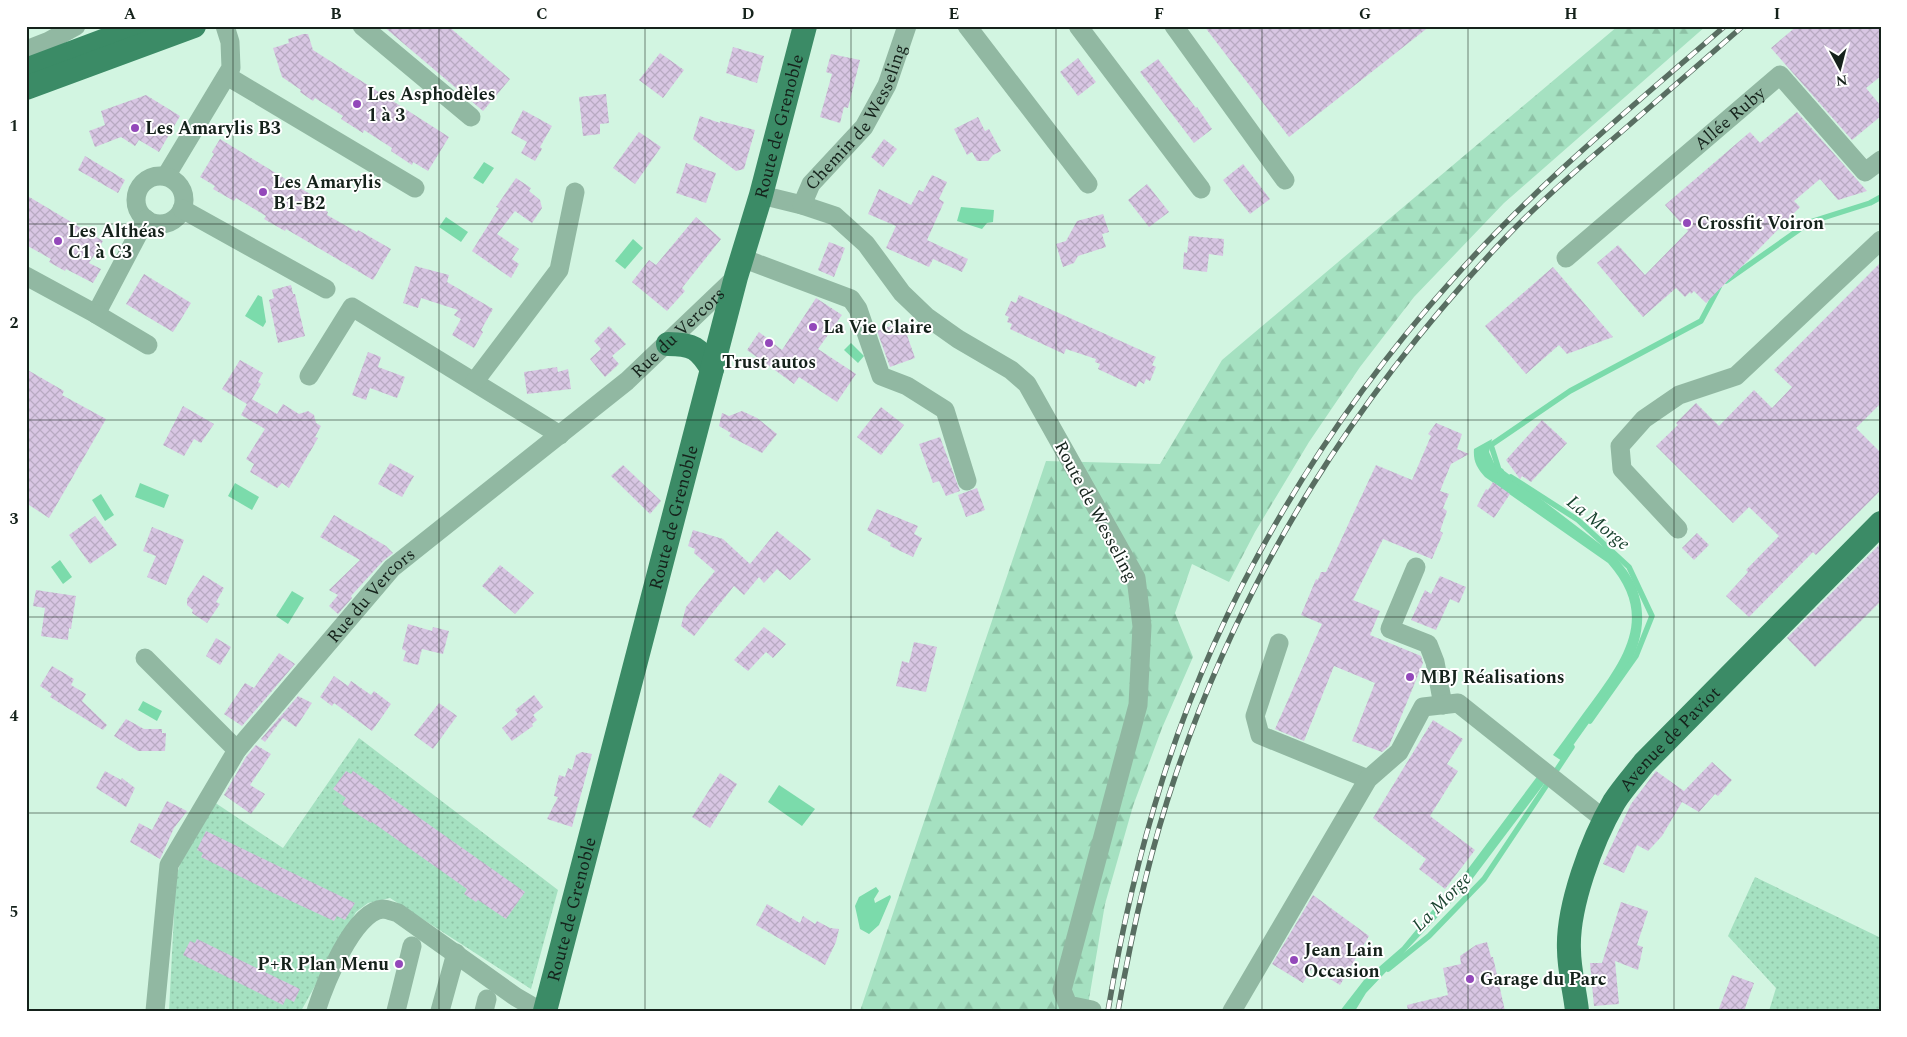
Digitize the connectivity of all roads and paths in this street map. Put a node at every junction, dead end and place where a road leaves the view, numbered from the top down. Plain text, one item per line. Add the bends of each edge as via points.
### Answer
1 (76, 26) edge
2 (107, 26) edge
3 (143, 26) edge
4 (194, 26) edge
5 (225, 26) edge
6 (362, 26) edge
7 (805, 26) edge
8 (907, 26) edge
9 (967, 26) edge
10 (1078, 26) edge
11 (1174, 26) edge
12 (87, 47) junction
13 (26, 50) edge
14 (26, 70) edge
15 (227, 76) junction
16 (26, 88) edge
17 (471, 117) dead end
18 (1881, 160) edge
19 (166, 176) junction
20 (1284, 180) dead end
21 (1088, 184) dead end
22 (415, 188) dead end
23 (1201, 189) dead end
24 (575, 192) dead end
25 (761, 195) junction
26 (802, 205) junction
27 (182, 210) junction
28 (146, 220) junction
29 (1881, 240) edge
30 (1566, 258) dead end
31 (739, 267) junction
32 (26, 276) edge
33 (326, 289) dead end
34 (96, 314) junction
35 (722, 332) junction
36 (671, 340) junction
37 (148, 345) dead end
38 (712, 369) junction
39 (309, 376) dead end
40 (475, 382) junction
41 (560, 435) junction
42 (967, 481) dead end
43 (1881, 523) edge
44 (1678, 530) dead end
45 (1416, 567) dead end
46 (1279, 643) dead end
47 (145, 658) dead end
48 (1442, 705) junction
49 (237, 750) junction
50 (1368, 779) junction
51 (1605, 820) junction
52 (412, 946) dead end
53 (456, 953) junction
54 (1092, 1010) edge
55 (155, 1011) edge
56 (316, 1011) edge
57 (396, 1011) edge
58 (440, 1011) edge
59 (540, 1011) edge
60 (545, 1011) edge
61 (1232, 1011) edge
62 (1577, 1011) edge

1 - 13 street
2 - 12 street
3 - 12 main road
4 - 16 main road
5 - 15 street via 230,42 231,68
6 - 17 street
7 - 25 main road, Route de Grenoble
8 - 26 street, Chemin de Wesseling via 887,85 864,127 811,184
9 - 21 street
10 - 23 street
11 - 20 street
12 - 14 main road
15 - 19 street
15 - 22 street
18 - 30 street, Allée Ruby via 1865,172 1780,74
19 - 27 street via 181,189 184,199
19 - 28 street via 148,179 137,193 139,212
24 - 40 street via 559,270
25 - 26 street, Route de Wesseling
25 - 31 main road, Route de Grenoble
26 - 54 street, Route de Wesseling via 835,216 866,244 902,293 927,318 1011,370 1027,384 1136,578 1142,626 1138,705 1062,990 1068,1005
27 - 28 street via 166,223
27 - 33 street
28 - 34 street
29 - 44 street via 1736,376 1678,395 1644,419 1620,446 1622,469
31 - 35 main road, Route de Grenoble
31 - 36 street, Rue du Vercors
31 - 42 street via 851,299 858,309 881,376 907,386 945,410
32 - 34 street
34 - 37 street
35 - 36 main road
35 - 38 main road, Route de Grenoble
36 - 38 main road via 693,346 703,354
36 - 41 street, Rue du Vercors via 627,381
38 - 60 main road, Route de Grenoble
39 - 40 street via 352,307
40 - 41 street
41 - 49 street, Rue du Vercors via 392,568
43 - 51 main road, Avenue de Paviot via 1644,763
45 - 48 street via 1390,629 1428,644 1435,662
46 - 50 street via 1256,716 1260,735
47 - 49 street
48 - 50 street via 1423,707 1399,752
48 - 51 street via 1458,703
49 - 55 street, Rue du Vercors via 169,865
50 - 61 street
51 - 62 main road, Avenue de Paviot via 1578,892 1569,928 1568,952
52 - 57 street
53 - 56 street via 398,913 383,910 370,914 355,927 342,950
53 - 58 street
53 - 59 street

